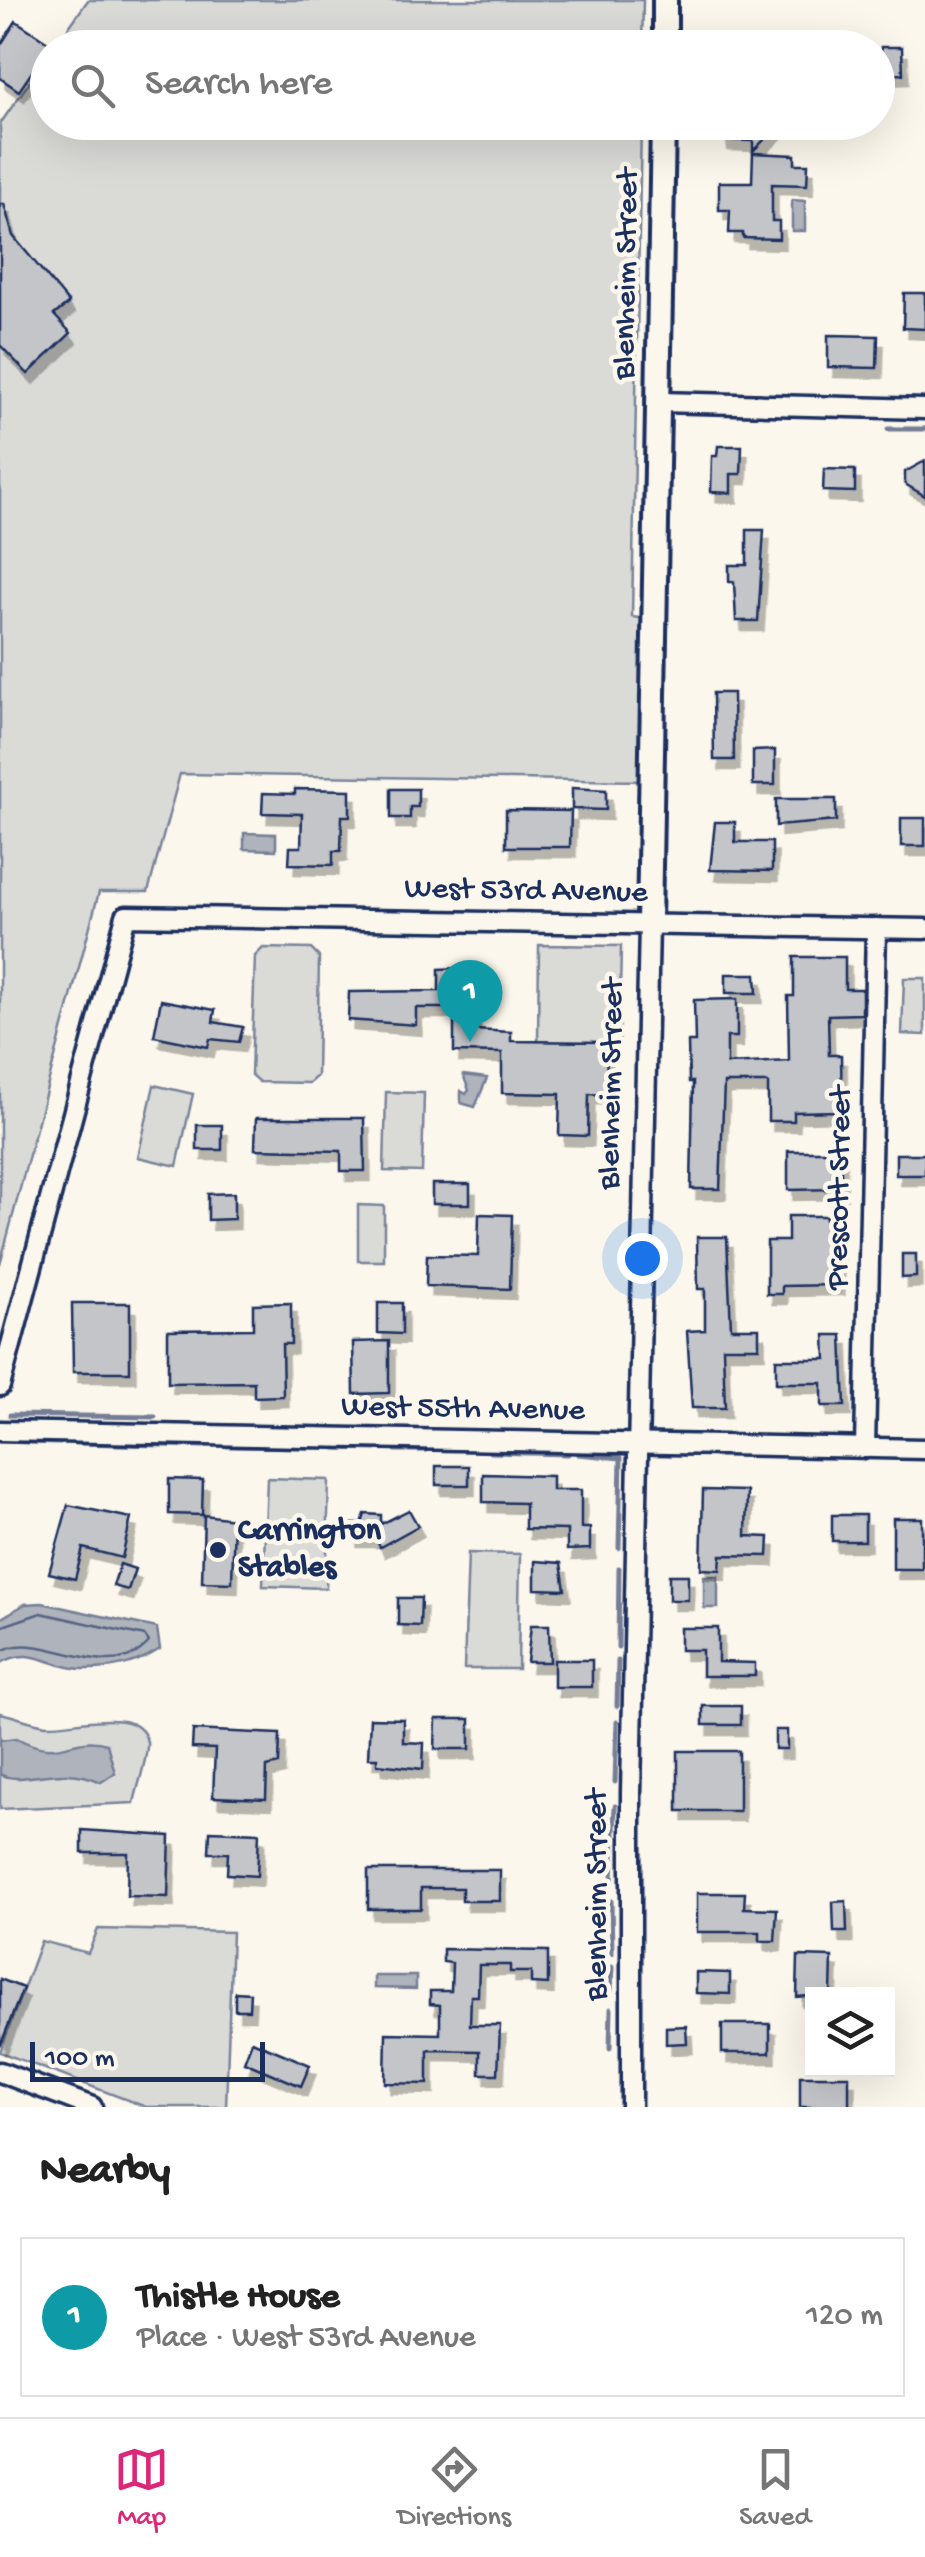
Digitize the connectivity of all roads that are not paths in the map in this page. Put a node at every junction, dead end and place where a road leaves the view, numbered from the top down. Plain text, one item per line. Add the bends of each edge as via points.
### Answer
1 (665, 0) edge
2 (664, 30) edge
3 (663, 140) edge
4 (659, 402) junction
5 (925, 409) edge
6 (648, 924) junction
7 (876, 928) junction
8 (925, 929) edge
9 (0, 1386) edge
10 (0, 1431) edge
11 (638, 1443) junction
12 (865, 1448) junction
13 (925, 1449) edge
14 (0, 2072) edge
15 (92, 2107) edge
16 (631, 2107) edge

1 - 2 street
3 - 4 street, Blenheim Street
4 - 5 street
4 - 6 street, Blenheim Street
6 - 7 street, West 53rd Avenue
6 - 9 street, West 53rd Avenue via 126,916
6 - 11 street, Blenheim Street
7 - 8 street, West 53rd Avenue
7 - 12 street, Prescott Street
10 - 11 street, West 55th Avenue
11 - 12 street, West 55th Avenue
11 - 16 street, Blenheim Street
12 - 13 street, West 55th Avenue
14 - 15 street

